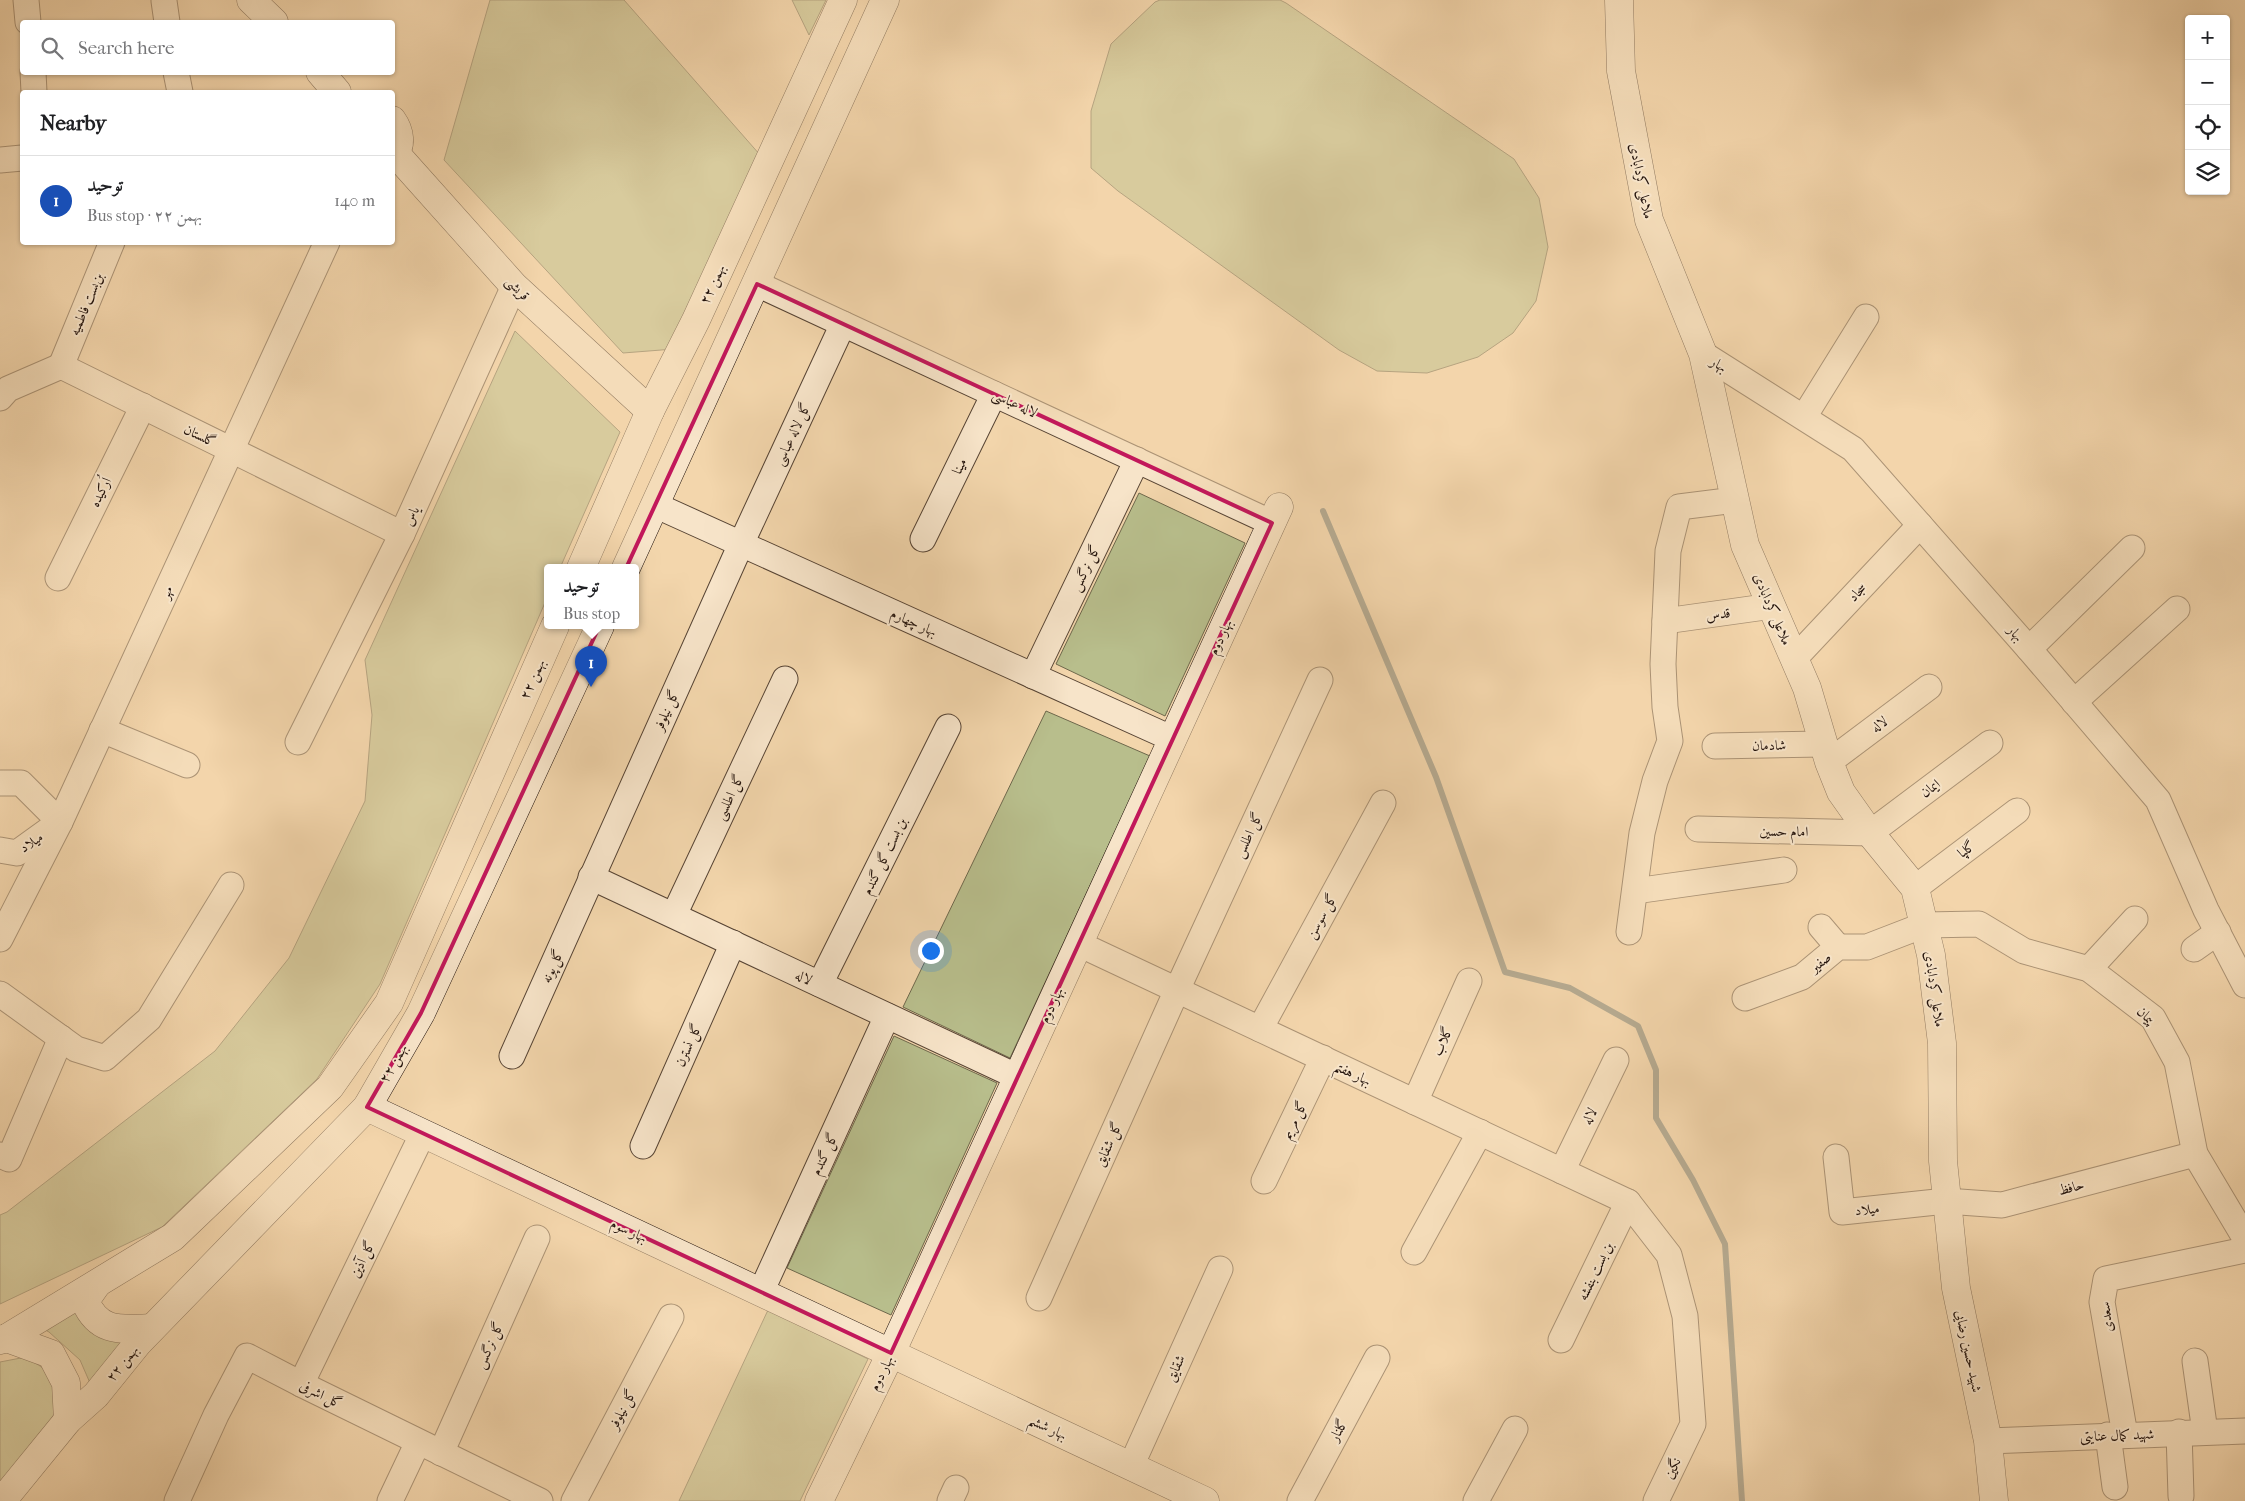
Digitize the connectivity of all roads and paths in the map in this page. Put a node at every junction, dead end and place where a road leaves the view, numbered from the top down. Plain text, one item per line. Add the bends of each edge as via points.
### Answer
1 (26, 0) edge
2 (251, 0) edge
3 (843, 0) edge
4 (885, 0) edge
5 (1619, 0) edge
6 (28, 20) edge
7 (272, 20) edge
8 (33, 75) edge
9 (177, 75) edge
10 (323, 75) edge
11 (34, 90) edge
12 (180, 90) edge
13 (335, 90) edge
14 (395, 124) edge
15 (395, 153) edge
16 (395, 156) edge
17 (20, 158) edge
18 (0, 160) edge
19 (111, 245) edge
20 (326, 245) edge
21 (757, 284) junction
22 (514, 286) junction
23 (1866, 317) dead end
24 (843, 324) junction
25 (1703, 354) junction
26 (61, 366) junction
27 (994, 394) junction
28 (0, 398) edge
29 (143, 406) junction
30 (650, 411) junction
31 (1804, 417) junction
32 (231, 450) junction
33 (1137, 460) junction
34 (1735, 500) junction
35 (655, 504) junction
36 (1276, 515) joint
37 (1920, 525) junction
38 (402, 534) junction
39 (923, 539) dead end
40 (741, 544) junction
41 (2132, 548) dead end
42 (583, 564) edge
43 (628, 564) edge
44 (58, 578) dead end
45 (1772, 606) junction
46 (2177, 608) dead end
47 (1665, 621) junction
48 (554, 629) edge
49 (599, 629) edge
50 (2029, 649) junction
51 (1794, 659) junction
52 (1033, 676) junction
53 (785, 679) dead end
54 (1320, 680) dead end
55 (1929, 686) dead end
56 (2074, 702) junction
57 (948, 727) dead end
58 (102, 730) junction
59 (1173, 739) junction
60 (298, 742) dead end
61 (1990, 743) dead end
62 (1714, 746) dead end
63 (1826, 753) junction
64 (187, 764) dead end
65 (0, 783) edge
66 (1383, 803) dead end
67 (2017, 811) dead end
68 (60, 822) junction
69 (1698, 829) dead end
70 (1870, 833) junction
71 (0, 850) edge
72 (1784, 870) dead end
73 (591, 877) junction
74 (231, 884) dead end
75 (1916, 888) junction
76 (1635, 891) junction
77 (674, 915) junction
78 (2135, 919) dead end
79 (1924, 925) junction
80 (1821, 927) dead end
81 (1629, 932) dead end
82 (2218, 932) junction
83 (0, 939) edge
84 (733, 943) junction
85 (1079, 944) junction
86 (1838, 947) junction
87 (2194, 949) dead end
88 (2089, 969) junction
89 (1469, 981) dead end
90 (820, 984) junction
91 (2245, 985) edge
92 (1177, 990) junction
93 (0, 994) edge
94 (1745, 998) dead end
95 (888, 1016) junction
96 (1260, 1029) junction
97 (61, 1038) junction
98 (512, 1056) dead end
99 (1323, 1058) junction
100 (1616, 1060) dead end
101 (1018, 1077) junction
102 (1415, 1102) junction
103 (367, 1107) junction
104 (1480, 1132) junction
105 (423, 1133) junction
106 (642, 1146) dead end
107 (2195, 1154) junction
108 (0, 1155) edge
109 (1836, 1157) dead end
110 (1562, 1171) junction
111 (1264, 1181) dead end
112 (1946, 1201) junction
113 (1628, 1202) junction
114 (537, 1238) dead end
115 (2245, 1238) edge
116 (2245, 1250) edge
117 (1414, 1252) dead end
118 (1220, 1269) dead end
119 (97, 1284) junction
120 (762, 1292) junction
121 (1039, 1298) dead end
122 (671, 1318) dead end
123 (152, 1328) junction
124 (4, 1339) edge
125 (1561, 1340) dead end
126 (891, 1353) junction
127 (1377, 1358) dead end
128 (2195, 1362) dead end
129 (300, 1384) junction
130 (68, 1420) junction
131 (1514, 1429) dead end
132 (2245, 1431) edge
133 (2179, 1432) junction
134 (2205, 1432) junction
135 (2116, 1435) junction
136 (1988, 1441) junction
137 (418, 1442) junction
138 (441, 1453) junction
139 (1131, 1466) junction
140 (2115, 1487) dead end
141 (2181, 1496) dead end
142 (2, 1501) edge
143 (177, 1501) edge
144 (390, 1501) edge
145 (540, 1501) edge
146 (574, 1501) edge
147 (819, 1501) edge
148 (1205, 1501) edge
149 (1300, 1501) edge
150 (1476, 1501) edge
151 (1656, 1501) edge
152 (1994, 1501) edge

1 - 6 street
2 - 7 main road
3 - 30 main road, ۲۲ بهمن via 696,320
4 - 21 main road
5 - 25 main road, ملاعلی کردابادی via 1621,71 1649,220
8 - 11 street
9 - 12 street
10 - 13 main road
14 - 15 main road via 400,141
16 - 22 main road, قریشی
17 - 18 street
19 - 26 street, بن‌بست فاطمیه
20 - 32 street, مهر
21 - 24 street, لاله عباسی
21 - 35 main road
22 - 30 main road, قریشی
22 - 38 street, یاس
23 - 31 street
24 - 27 street, لاله عباسی
24 - 40 street, گل لاله عباسی
25 - 31 street, بهار
25 - 34 main road, ملاعلی کردابادی
26 - 28 street via 8,389
26 - 29 street, گلستان
27 - 33 street, لاله عباسی
27 - 39 street, مینا
29 - 32 street, گلستان
29 - 44 street, اُرکیده
30 - 42 main road, ۲۲ بهمن
31 - 37 street, بهار via 1853,449
32 - 38 street, گلستان
32 - 58 street, مهر
33 - 36 street, لاله عباسی
33 - 52 street, گل نرگس
34 - 45 main road, ملاعلی کردابادی via 1745,545
34 - 47 street via 1679,507 1668,550
35 - 40 street, بهار چهارم
35 - 43 main road
36 - 59 main road, بهار دوم
37 - 50 street, بهار
37 - 51 street, سجاد
38 - 60 street, یاس
40 - 52 street, بهار چهارم
40 - 73 street, گل نیلوفر
41 - 50 street
45 - 47 street, قدس
45 - 51 main road, ملاعلی کردابادی
46 - 56 street
47 - 76 street via 1663,664 1670,741 1655,781 1642,832
48 - 119 main road, ۲۲ بهمن via 389,1003 323,1094 173,1237
49 - 103 main road, ۲۲ بهمن via 422,1013
50 - 56 street, بهار
51 - 63 main road, ملاعلی کردابادی via 1807,688
52 - 59 street, بهار چهارم
53 - 77 street, گل اطلسی
54 - 92 street, گل اطلس
55 - 63 street, لاله
56 - 82 street, بهار via 2158,800
57 - 90 street, بن بست گل گندم
58 - 64 street
58 - 68 street, مهر
59 - 85 main road, بهار دوم
61 - 70 street, ایمان
62 - 63 street, شادمان
63 - 70 main road, ملاعلی کردابادی via 1841,792
65 - 68 street via 21,783
66 - 96 street, گل سوسن
67 - 75 street, گلپا
68 - 71 street, میلاد via 17,853
68 - 83 street, مهر
69 - 70 street, امام حسین
70 - 75 main road, ملاعلی کردابادی
72 - 76 street
73 - 77 street, لاله
73 - 98 street, گل پونه
74 - 97 street via 149,1019 105,1058 76,1049
75 - 79 main road, ملاعلی کردابادی
76 - 81 street
77 - 84 street, لاله
78 - 88 street
79 - 86 street, صفیر via 1867,947
79 - 88 street, پیمان via 1979,924 2024,951
79 - 112 main road, ملاعلی کردابادی via 1942,1043
80 - 86 street
82 - 87 street
82 - 91 street, بهار
84 - 90 street, لاله
84 - 106 street, گل نسترن
85 - 92 street, بهار هفتم
85 - 101 main road, بهار دوم
86 - 94 street, صفیر via 1802,977
88 - 107 street, پیمان via 2153,1018 2177,1062
89 - 102 street, گلاب
90 - 95 street, لاله
92 - 96 street, بهار هفتم
92 - 121 street, گل شقایق
93 - 97 street
95 - 101 street, لاله
95 - 120 street, گل گندم
96 - 99 street, بهار هفتم
97 - 108 street via 9,1159
99 - 102 street, بهار هفتم
99 - 111 street, گل مریم
100 - 110 street, لاله
101 - 126 main road, بهار دوم
102 - 104 street, بهار هفتم
103 - 105 main road, بهار سوم
103 - 123 main road, ۲۲ بهمن
104 - 110 street, بهار هفتم
104 - 117 street
105 - 120 main road, بهار سوم
105 - 129 street, گل آذین
107 - 112 street, حافظ via 2002,1205
107 - 115 street, پیمان
109 - 112 street, میلاد via 1842,1212
110 - 113 street, بهار هفتم
112 - 136 main road, شهید حسین رضایی via 1956,1288
113 - 125 street, بن بست بنفشه
113 - 151 street, نگین via 1668,1255 1685,1316 1693,1424
114 - 138 street, گل نرگس
116 - 135 street, سعدی via 2106,1279 2102,1302
118 - 139 street, شقایق
119 - 123 main road via 85,1301 90,1312 102,1324 119,1330
119 - 124 main road, ۲۲ بهمن
120 - 126 main road, بهار سوم
122 - 146 street, گل نیلوفر
123 - 130 main road, ۲۲ بهمن via 96,1395
124 - 130 main road via 51,1354 66,1384
126 - 139 main road, بهار ششم
126 - 147 main road, بهار دوم
127 - 149 street, گلنار
128 - 134 street
129 - 137 street, گل اشرفی
129 - 143 street, گل اشرفی via 247,1356
130 - 142 main road, ۲۲ بهمن
131 - 150 street
132 - 134 street, شهید کمال عنایتی
133 - 134 street, شهید کمال عنایتی
133 - 135 street, شهید کمال عنایتی
133 - 141 street
135 - 136 street, شهید کمال عنایتی
135 - 140 street
136 - 152 main road, شهید حسین رضایی
137 - 138 street, گل اشرفی
137 - 144 street
138 - 145 street, گل اشرفی
139 - 148 main road, بهار ششم

